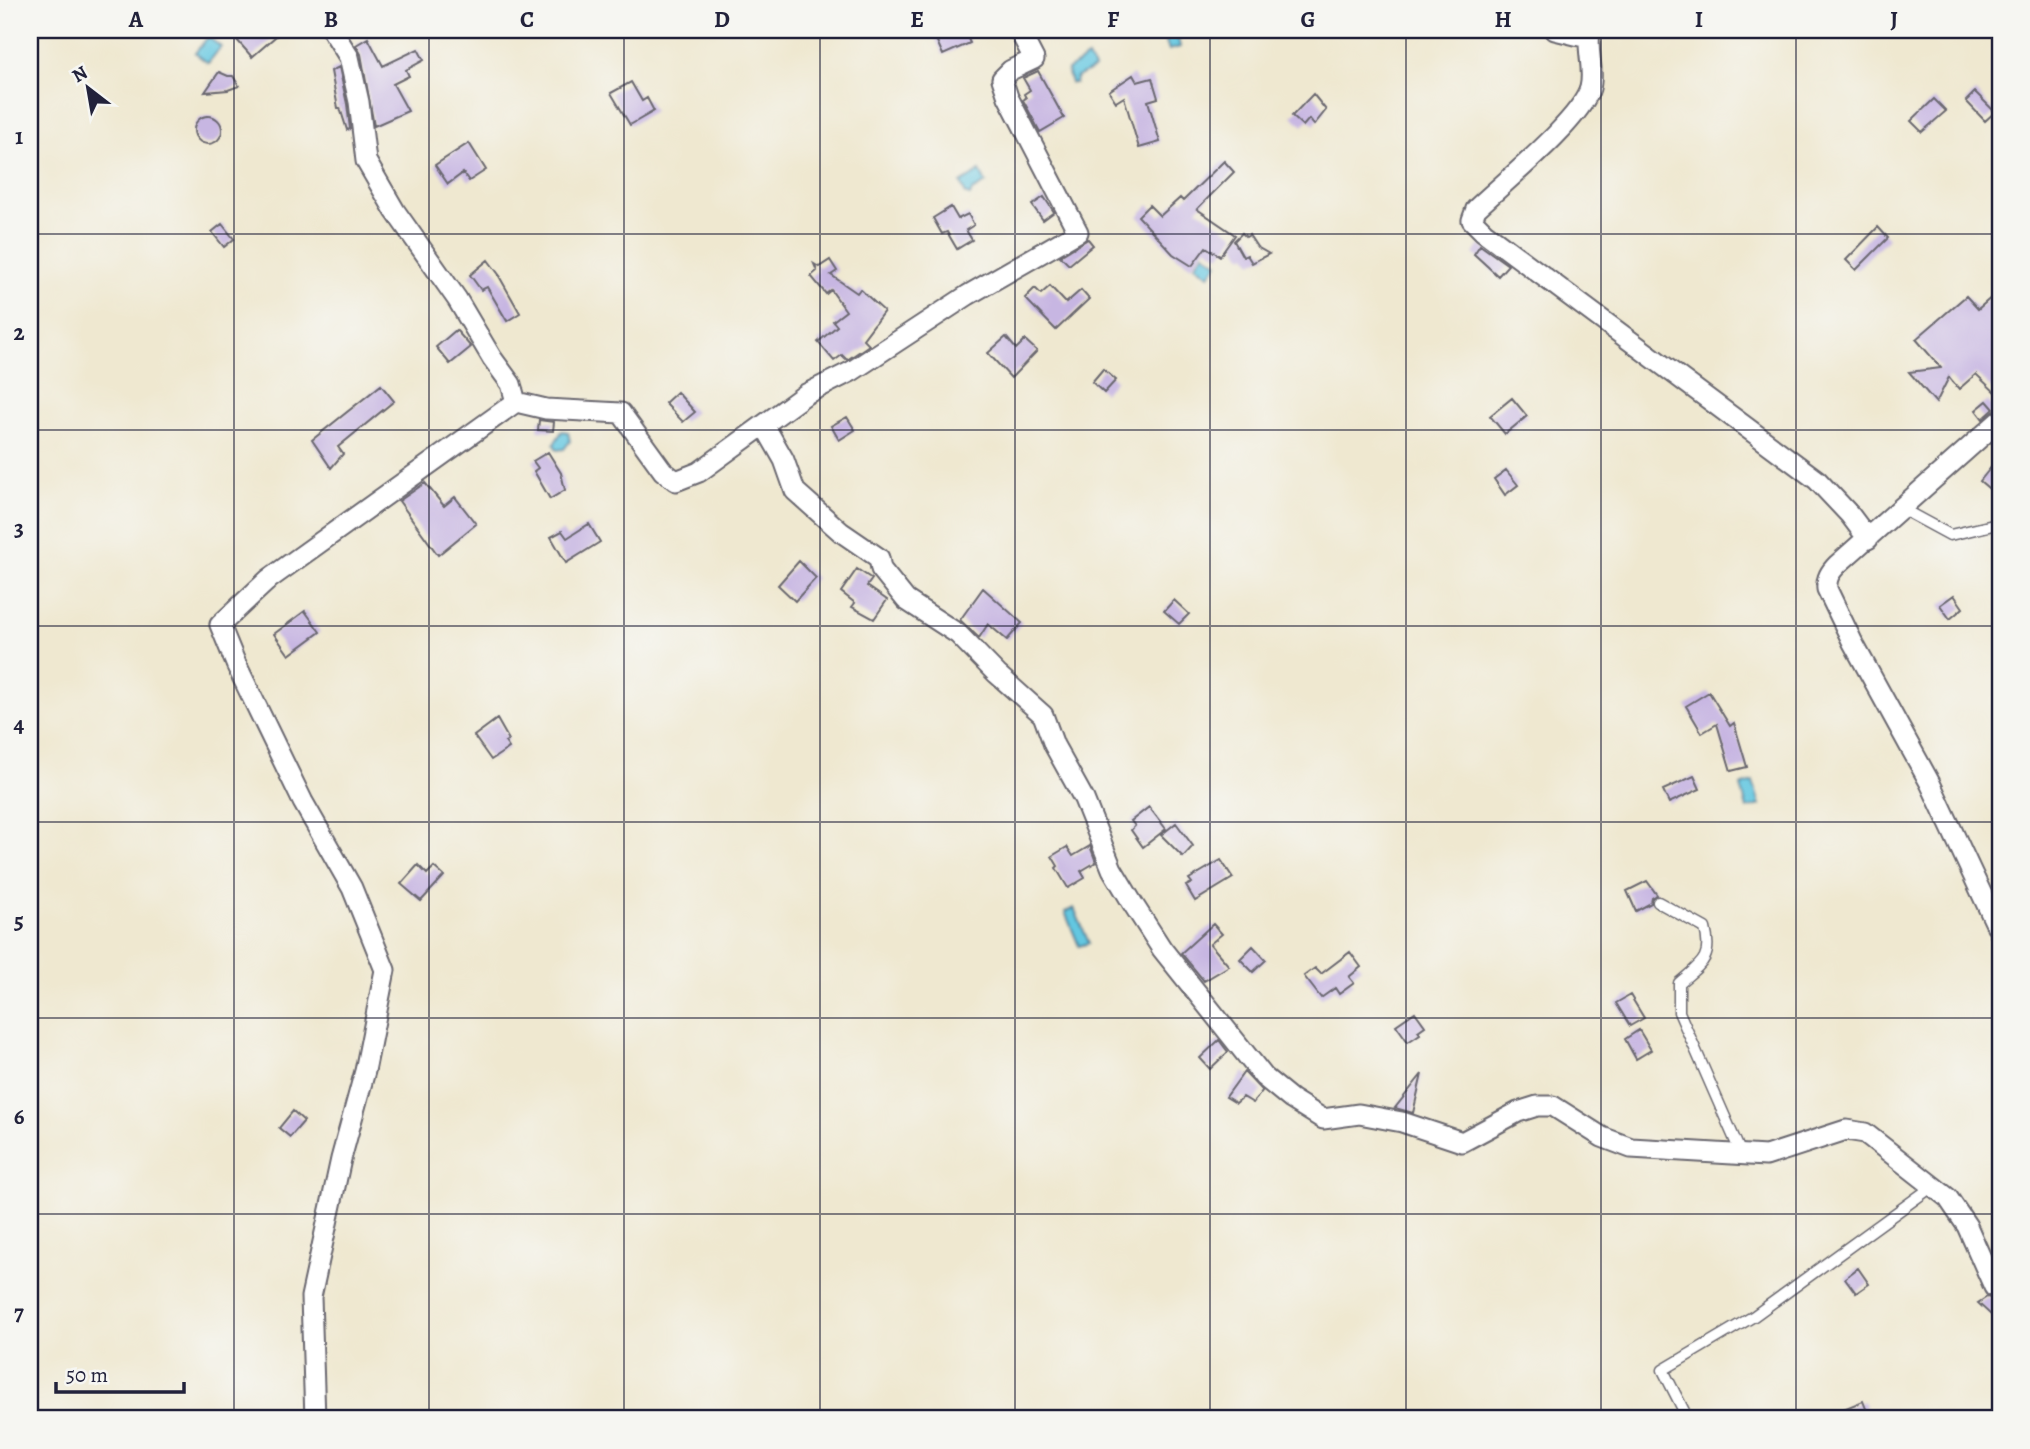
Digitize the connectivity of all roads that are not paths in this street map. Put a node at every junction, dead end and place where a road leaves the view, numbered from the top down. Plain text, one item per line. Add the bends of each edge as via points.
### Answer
1 (332, 30) edge
2 (1019, 30) edge
3 (1555, 30) edge
4 (1590, 34) edge
5 (516, 402) junction
6 (2000, 420) edge
7 (764, 425) junction
8 (1902, 509) junction
9 (1993, 525) dead end
10 (1868, 539) junction
11 (1658, 902) dead end
12 (2000, 933) edge
13 (1742, 1156) junction
14 (1933, 1186) junction
15 (2000, 1289) edge
16 (316, 1419) edge
17 (1688, 1419) edge

1 - 5 street via 349,57 366,161 510,384
2 - 7 street via 1034,59 1002,79 1078,232 968,295 852,371 806,394
3 - 4 street
4 - 10 street via 1590,89 1569,122 1476,209 1472,220 1817,480
5 - 7 street via 546,410 621,413 663,471 676,481 699,472
5 - 16 street via 269,579 220,625 303,802 352,888 385,970 311,1297
6 - 8 street
7 - 13 street via 795,491 879,558 881,569 906,600 958,634 1043,715 1112,869 1162,949 1264,1077 1291,1099 1324,1119 1359,1115 1402,1122 1462,1142 1518,1112 1553,1106 1602,1137 1631,1148
8 - 9 lane via 1950,535
8 - 10 street
10 - 12 street via 1830,572 1828,590 1930,783
11 - 13 lane via 1705,928 1709,944 1705,960 1679,983 1679,1012
13 - 14 street via 1766,1156 1846,1130 1865,1133
14 - 15 street via 1948,1198 1967,1226 1994,1287
14 - 17 lane via 1754,1316 1663,1370

